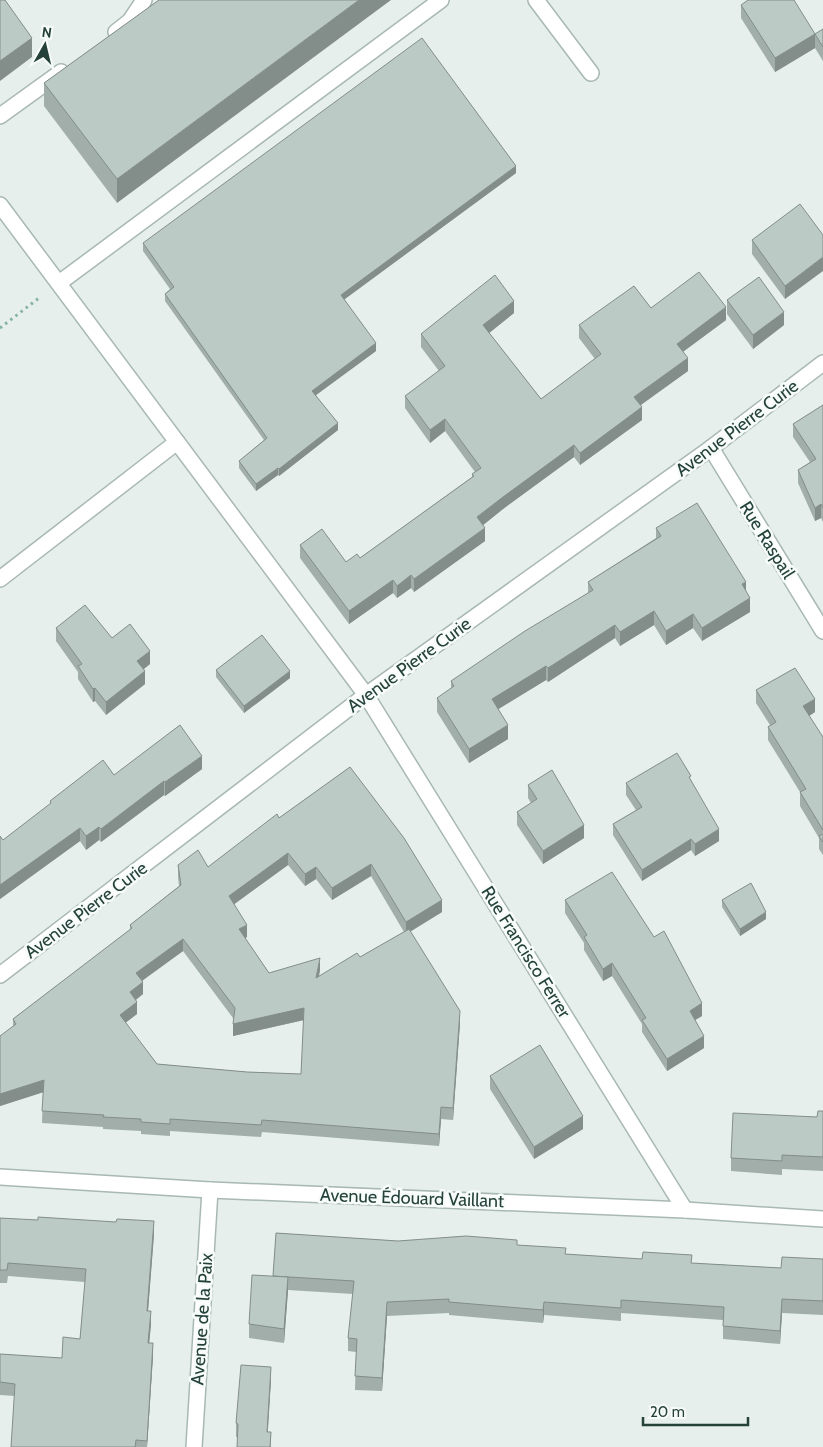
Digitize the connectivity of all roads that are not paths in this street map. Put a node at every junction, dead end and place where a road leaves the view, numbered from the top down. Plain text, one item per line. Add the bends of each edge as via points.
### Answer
1 (144, 0) edge
2 (441, 0) edge
3 (536, 0) edge
4 (107, 38) edge
5 (69, 66) edge
6 (591, 74) dead end
7 (0, 116) edge
8 (0, 205) edge
9 (59, 283) junction
10 (823, 362) edge
11 (177, 442) junction
12 (711, 448) junction
13 (0, 579) edge
14 (823, 631) edge
15 (366, 695) junction
16 (0, 976) edge
17 (0, 1177) edge
18 (210, 1190) junction
19 (685, 1210) junction
20 (823, 1220) edge
21 (194, 1447) edge

1 - 4 street via 130,21
2 - 9 street
3 - 6 street
5 - 7 street
8 - 9 street, Rue Francisco Ferrer
9 - 11 street, Rue Francisco Ferrer
10 - 12 street, Avenue Pierre Curie
11 - 13 street
11 - 15 street, Rue Francisco Ferrer
12 - 14 street, Rue Raspail
12 - 15 street, Avenue Pierre Curie
15 - 16 street, Avenue Pierre Curie
15 - 19 street, Rue Francisco Ferrer
17 - 18 street, Avenue Édouard Vaillant
18 - 19 street, Avenue Édouard Vaillant
18 - 21 street, Avenue de la Paix
19 - 20 street, Avenue Édouard Vaillant

